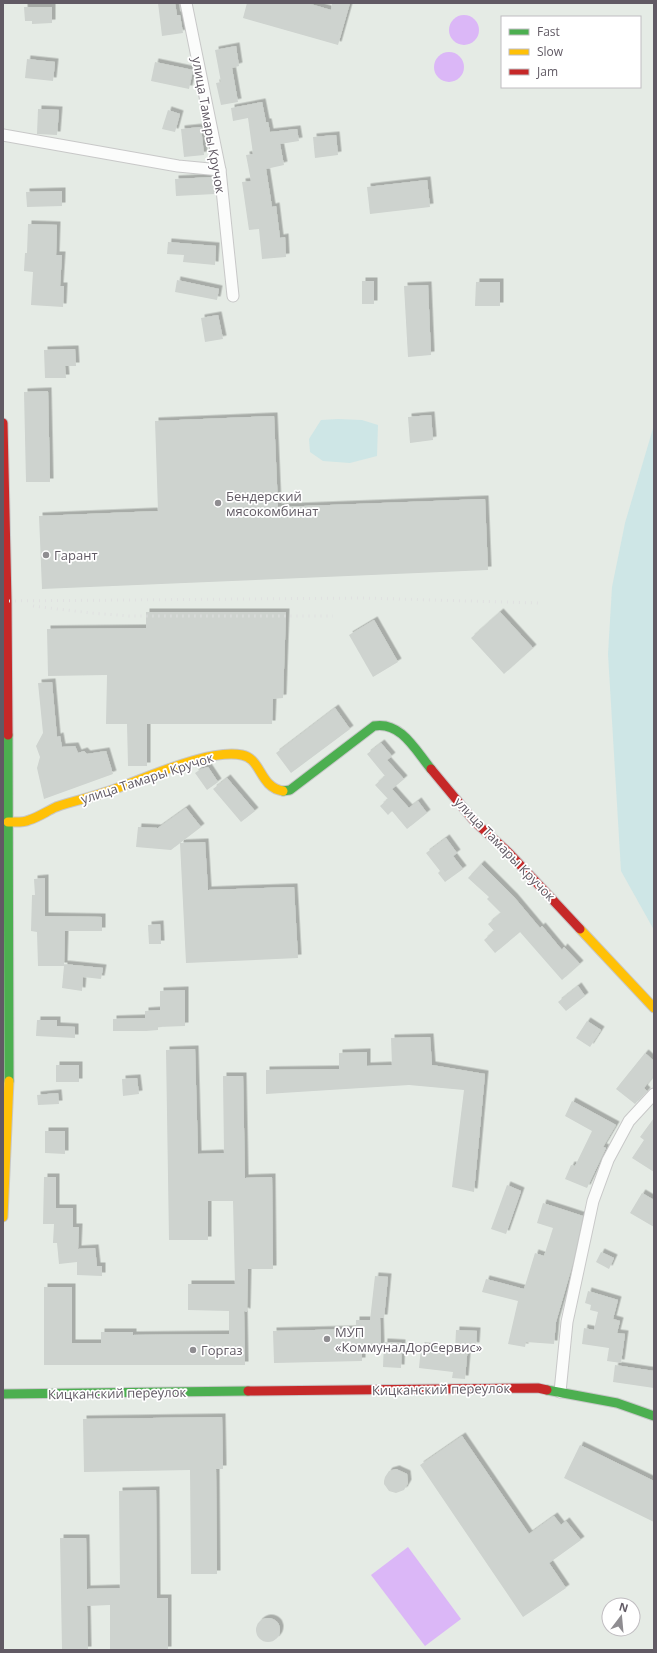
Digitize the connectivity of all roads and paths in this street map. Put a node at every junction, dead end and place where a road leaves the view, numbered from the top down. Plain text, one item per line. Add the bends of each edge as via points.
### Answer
1 (186, 3) edge
2 (3, 135) edge
3 (220, 170) junction
4 (233, 296) dead end
5 (3, 423) edge
6 (8, 822) junction
7 (654, 1008) edge
8 (654, 1094) edge
9 (3, 1217) edge
10 (560, 1392) junction
11 (3, 1394) edge
12 (654, 1416) edge

1 - 3 street, улица Тамары Кручок
2 - 3 street via 178,166
3 - 4 street, улица Тамары Кручок
5 - 6 main road
6 - 7 main road, улица Тамары Кручок via 28,821 57,807 136,780 201,759 226,754 243,754 250,758 269,786 286,792 374,726 385,724 402,734 475,822 509,853
6 - 9 main road via 10,1057
8 - 10 street via 629,1121 608,1160 593,1201 567,1322
10 - 11 main road, Кицканский переулок via 538,1388
10 - 12 main road, Кицканский переулок via 617,1403

